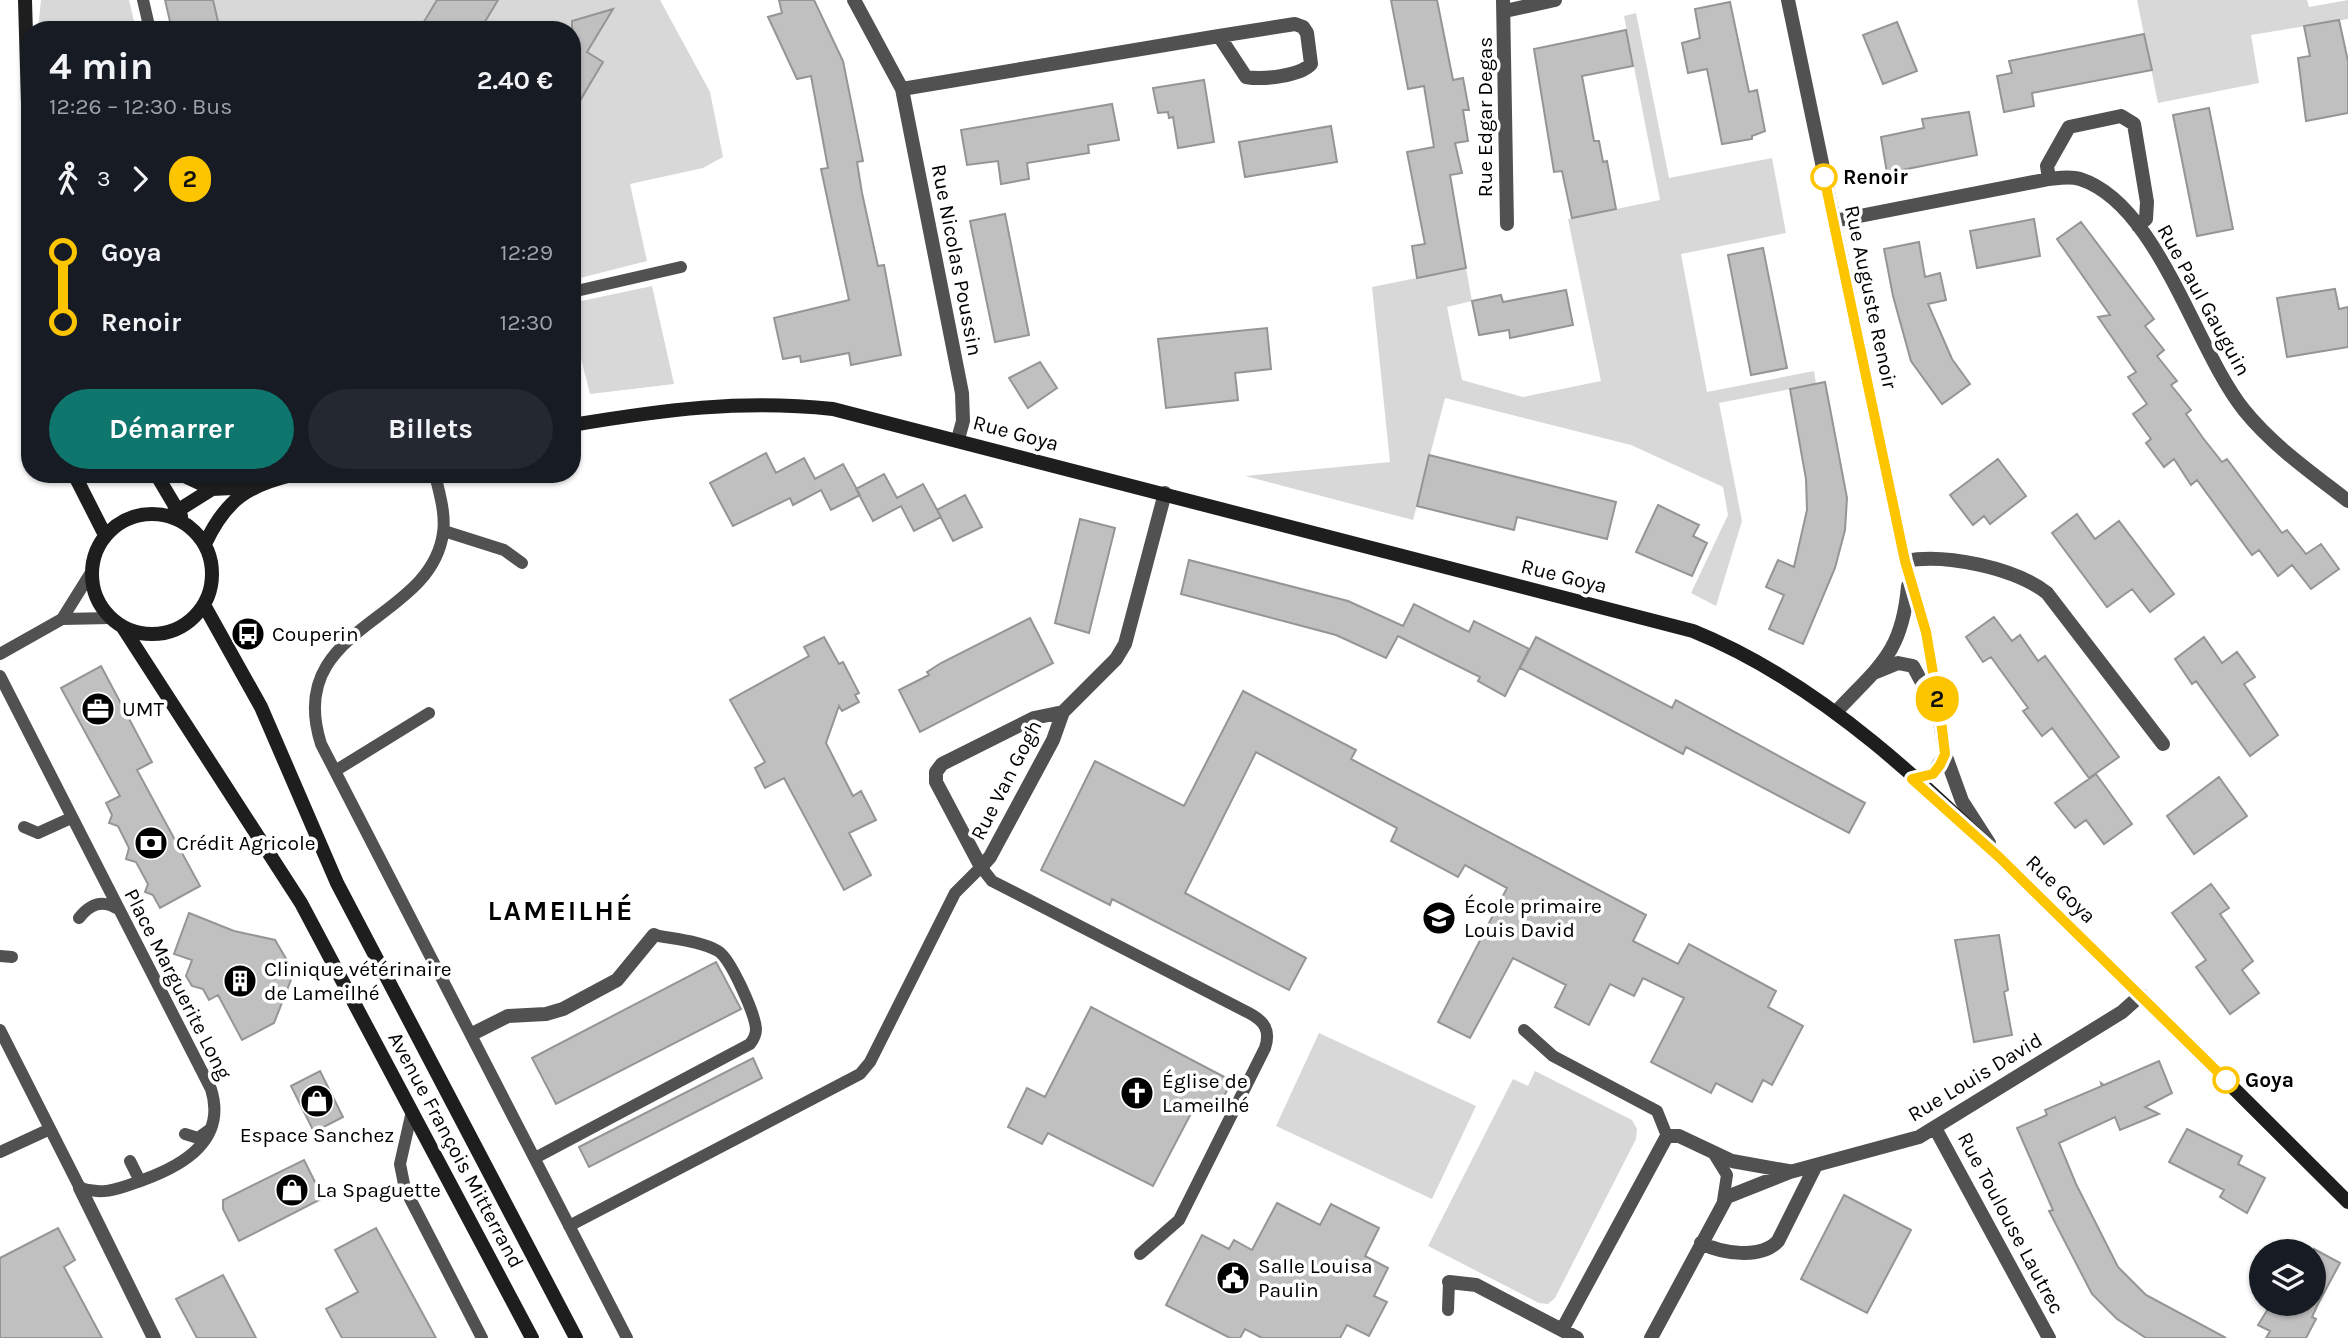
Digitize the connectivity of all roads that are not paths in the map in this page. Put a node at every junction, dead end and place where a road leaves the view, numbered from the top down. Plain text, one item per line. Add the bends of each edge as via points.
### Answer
1 (25, 0) edge
2 (143, 0) edge
3 (854, 0) edge
4 (1555, 0) edge
5 (1788, 0) edge
6 (1504, 5) edge
7 (26, 21) edge
8 (148, 21) edge
9 (1219, 36) junction
10 (902, 89) junction
11 (2049, 179) junction
12 (1834, 221) junction
13 (1507, 224) dead end
14 (2138, 226) junction
15 (681, 267) dead end
16 (581, 290) edge
17 (581, 424) edge
18 (958, 439) junction
19 (79, 483) edge
20 (160, 483) edge
21 (199, 483) edge
22 (267, 483) edge
23 (436, 483) edge
24 (254, 487) junction
25 (212, 489) junction
26 (1165, 494) junction
27 (2348, 501) edge
28 (173, 513) junction
29 (444, 531) junction
30 (105, 535) junction
31 (205, 544) junction
32 (1905, 561) junction
33 (522, 563) dead end
34 (92, 571) junction
35 (1909, 578) junction
36 (204, 605) junction
37 (62, 619) junction
38 (116, 622) junction
39 (0, 654) edge
40 (0, 676) edge
41 (1869, 676) junction
42 (1836, 711) junction
43 (1063, 712) junction
44 (429, 713) dead end
45 (1941, 720) junction
46 (2163, 744) dead end
47 (1945, 754) junction
48 (335, 771) junction
49 (1912, 779) junction
50 (71, 818) junction
51 (24, 827) dead end
52 (2000, 858) junction
53 (981, 867) junction
54 (118, 909) junction
55 (79, 918) dead end
56 (654, 935) joint
57 (2141, 995) junction
58 (0, 1030) edge
59 (1524, 1030) dead end
60 (472, 1034) junction
61 (412, 1111) junction
62 (214, 1124) junction
63 (1936, 1128) junction
64 (50, 1129) junction
65 (185, 1134) dead end
66 (1667, 1136) junction
67 (0, 1152) edge
68 (1714, 1154) junction
69 (535, 1158) junction
70 (130, 1161) dead end
71 (1815, 1165) junction
72 (1790, 1172) junction
73 (140, 1181) junction
74 (80, 1188) junction
75 (1723, 1202) junction
76 (2348, 1202) edge
77 (569, 1226) junction
78 (1701, 1243) junction
79 (1140, 1254) dead end
80 (1449, 1282) joint
81 (1448, 1310) dead end
82 (1562, 1330) junction
83 (154, 1338) edge
84 (482, 1338) edge
85 (532, 1338) edge
86 (576, 1338) edge
87 (627, 1338) edge
88 (1577, 1338) edge
89 (1651, 1338) edge
90 (2049, 1338) edge

1 - 7 street
2 - 8 lane
3 - 10 street, Rue Nicolas Poussin
4 - 6 street, Rue Edgar Degas
5 - 12 street, Rue Auguste Renoir
6 - 13 street, Rue Edgar Degas
9 - 9 street via 1246,77 1305,71 1311,64 1307,33 1295,24
9 - 10 street
10 - 18 street, Rue Nicolas Poussin via 962,393
11 - 12 street, Rue Paul Gauguin
11 - 14 street, Rue Paul Gauguin via 2072,177 2089,183
11 - 14 street via 2047,166 2069,127 2129,118 2134,124 2147,202 2146,219
12 - 32 street, Rue Auguste Renoir
14 - 27 street, Rue Paul Gauguin via 2166,269 2214,365 2244,410
15 - 16 lane
17 - 18 street, Rue Goya via 706,405 792,404 833,409
18 - 26 street, Rue Goya
19 - 30 street
20 - 28 street
21 - 25 street
22 - 24 street
23 - 29 lane
24 - 25 street
24 - 31 street via 224,508
25 - 28 street
26 - 42 street, Rue Goya via 1693,631 1768,666
26 - 43 street, Rue Van Gogh via 1125,644
28 - 30 street via 134,516
28 - 31 street
29 - 33 lane via 504,550
29 - 48 lane via 433,563 335,654 320,674 313,720
30 - 34 street
31 - 36 street via 213,575
32 - 35 street, Rue Auguste Renoir
32 - 46 street via 1939,557 2032,582 2047,593
34 - 37 lane
34 - 38 street via 96,597
35 - 41 street via 1902,629 1887,657
35 - 45 street, Rue Auguste Renoir via 1926,632
36 - 38 street via 191,620 158,634
36 - 86 street, Avenue François Mitterrand via 261,707 337,883
37 - 38 lane
37 - 39 lane
38 - 61 street, Avenue François Mitterrand via 301,902
40 - 50 lane, Place Marguerite Long
41 - 42 street
41 - 45 street via 1898,663 1913,666
42 - 49 street, Rue Goya
43 - 53 street, Rue Van Gogh via 1040,763
43 - 53 street, Rue Van Gogh via 1034,718 942,764 936,772 936,782
44 - 48 lane
45 - 47 street, Rue Auguste Renoir
47 - 49 street via 1933,774
47 - 52 street, Rue Auguste Renoir via 1962,801
48 - 60 lane
49 - 52 street, Rue Goya
50 - 51 lane via 38,833
50 - 54 lane, Place Marguerite Long
52 - 57 street, Rue Goya
53 - 77 lane via 956,893 870,1062 859,1074
53 - 79 lane via 992,881 1249,1013 1267,1027 1265,1048 1179,1220
54 - 55 lane via 100,903
54 - 62 lane, Place Marguerite Long via 211,1088
56 - 60 street via 617,980 563,1009 508,1016
56 - 69 lane via 717,950 724,956 748,1004 755,1038
57 - 63 street, Rue Louis David via 2122,1012
57 - 76 street, Rue Goya
58 - 64 lane
59 - 66 lane via 1553,1056 1657,1111
60 - 69 lane
61 - 84 lane via 400,1164 405,1189
61 - 85 street, Avenue François Mitterrand
62 - 65 lane via 198,1138
62 - 73 lane via 198,1151 185,1162
63 - 71 street, Rue Louis David
63 - 90 street, Rue Toulouse Lautrec
64 - 67 lane
64 - 74 lane
66 - 68 street, Rue Louis David via 1679,1136
66 - 82 street
68 - 72 street, Rue Louis David via 1748,1166
68 - 75 lane via 1727,1175
69 - 77 lane
70 - 73 lane
71 - 72 street, Rue Louis David
71 - 78 street via 1778,1241 1768,1249 1756,1252
72 - 75 street, Rue Louis David
73 - 74 lane via 106,1193
74 - 83 street
75 - 78 street
77 - 87 lane
78 - 89 street
80 - 81 lane
80 - 82 street via 1476,1285
82 - 88 street

